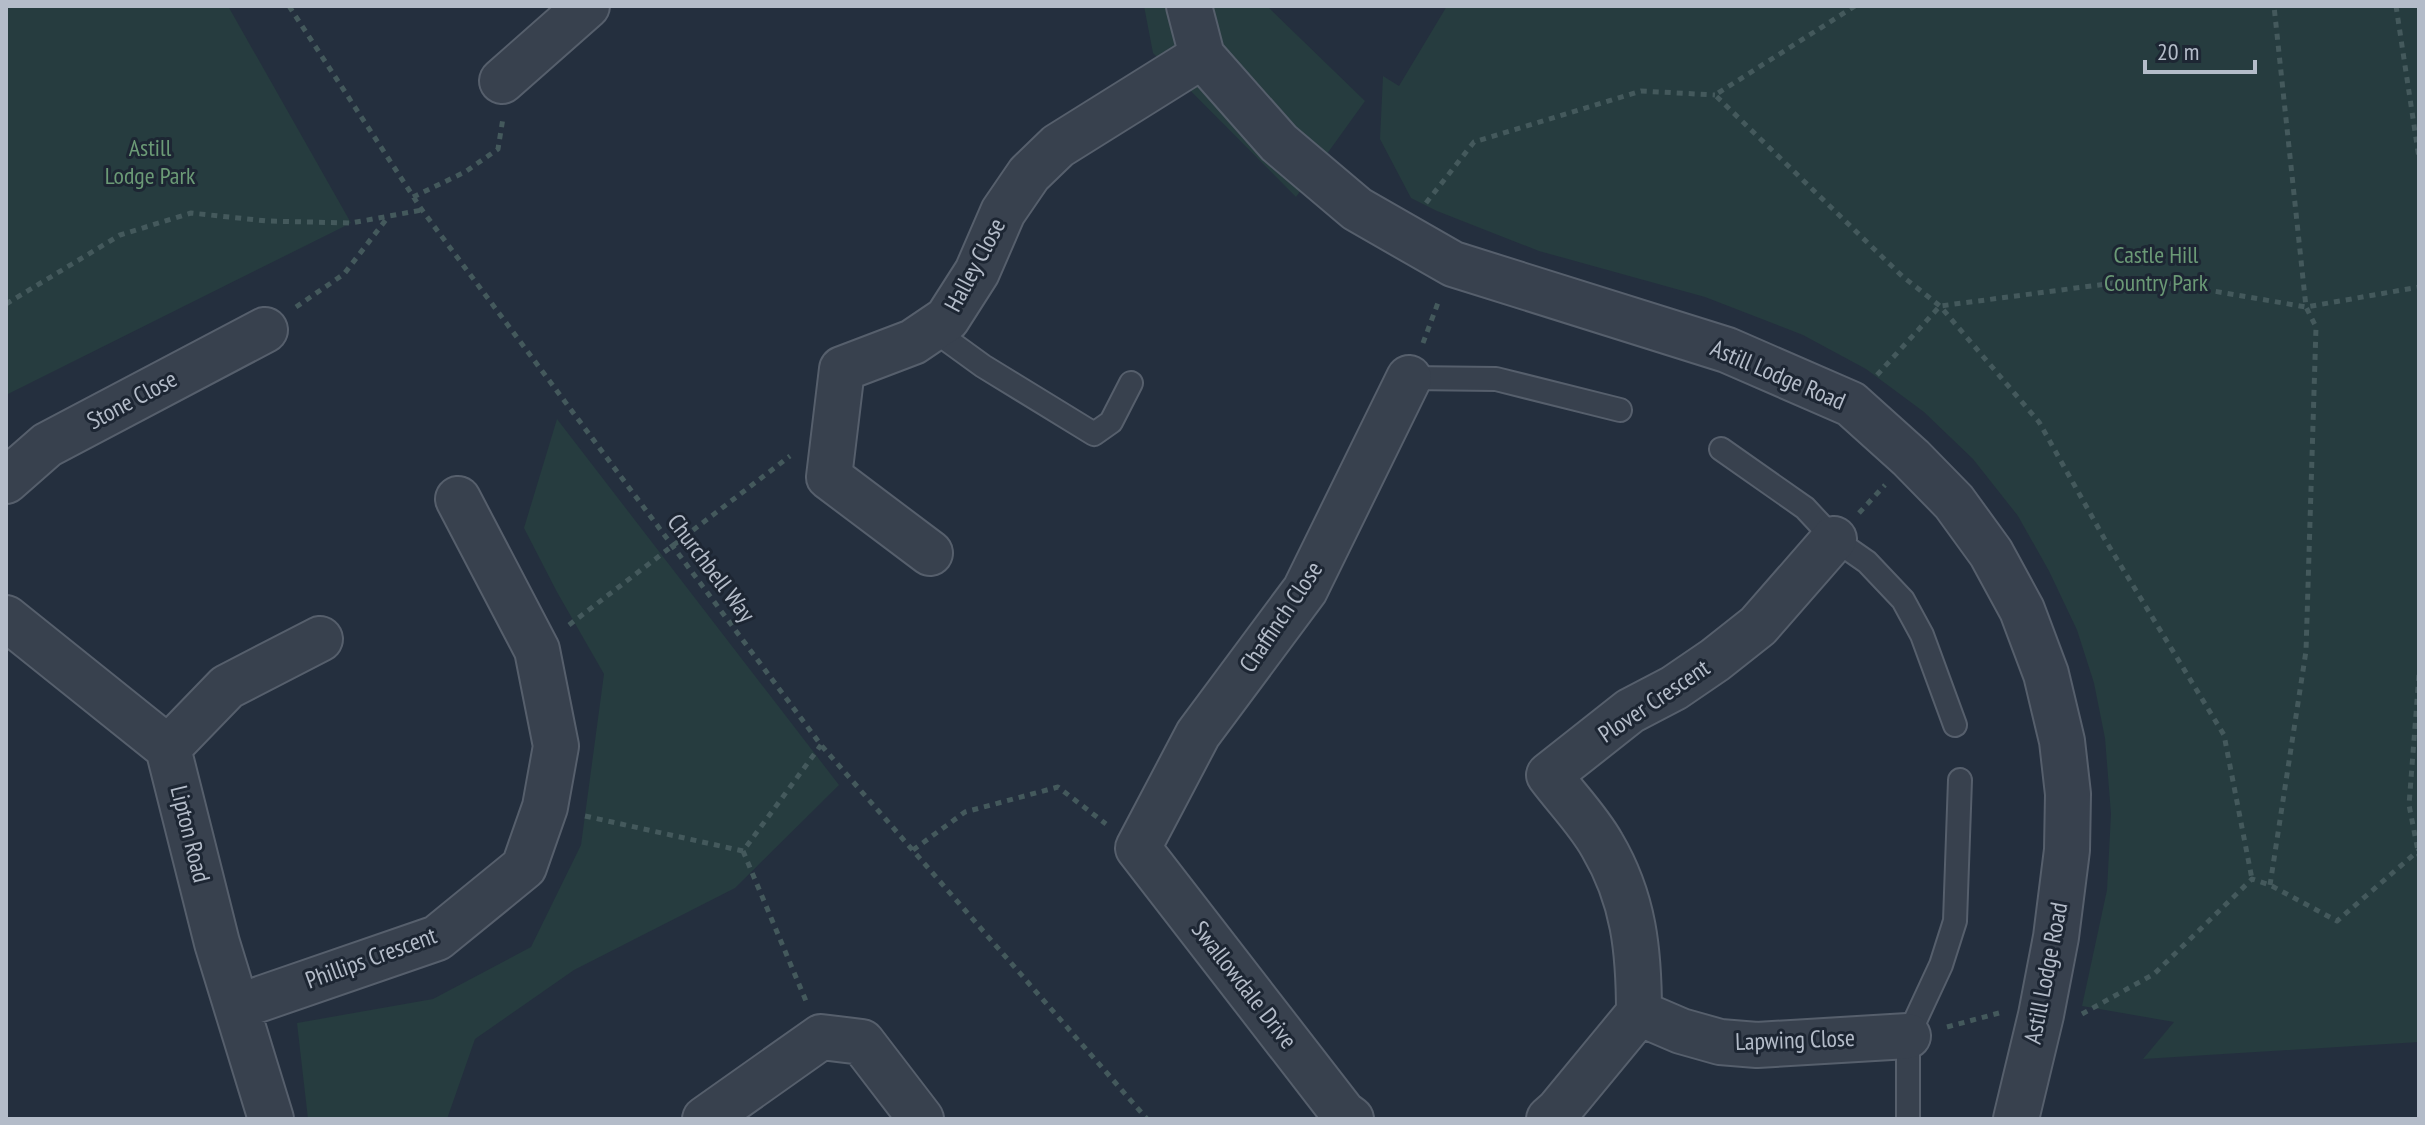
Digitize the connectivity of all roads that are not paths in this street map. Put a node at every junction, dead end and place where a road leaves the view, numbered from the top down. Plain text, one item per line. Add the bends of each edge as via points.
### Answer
1 (587, 6) edge
2 (1189, 6) edge
3 (1202, 56) junction
4 (502, 81) road end
5 (932, 329) junction
6 (265, 330) road end
7 (1409, 378) joint
8 (1131, 383) dead end
9 (1620, 410) dead end
10 (1721, 449) dead end
11 (6, 481) edge
12 (458, 499) dead end
13 (1834, 539) junction
14 (930, 553) dead end
15 (6, 618) edge
16 (320, 639) dead end
17 (1955, 725) dead end
18 (168, 748) junction
19 (1960, 780) dead end
20 (1138, 848) joint
21 (237, 1007) junction
22 (1639, 1013) junction
23 (1908, 1036) junction
24 (271, 1119) edge
25 (705, 1119) edge
26 (921, 1119) edge
27 (1351, 1119) edge
28 (1549, 1119) edge
29 (1908, 1119) edge
30 (2016, 1119) edge

1 - 4 street
2 - 3 street, Astill Lodge Road
3 - 5 street, Halley Close via 1058,146 1029,174 1003,212 977,272 947,319
3 - 30 street, Astill Lodge Road via 1279,143 1357,209 1400,235 1453,264 1727,350 1851,404 1954,502 1991,553 2022,610 2046,674 2068,794 2056,937
5 - 8 lane via 1094,434 1111,422
5 - 14 street, Halley Close via 913,342 842,369 829,477
6 - 11 street, Stone Close via 47,445
7 - 9 lane via 1496,379
7 - 20 street, Chaffinch Close via 1305,590 1198,734
10 - 13 lane via 1805,508
12 - 21 street, Phillips Crescent via 537,650 556,746 545,807 524,867 437,938
13 - 17 lane via 1867,562 1903,600 1922,635
13 - 22 street, Plover Crescent via 1758,626 1685,681 1630,711 1549,775 1601,842 1623,884 1636,940
15 - 18 street
16 - 18 street via 227,687
18 - 21 street, Lipton Road
19 - 23 lane via 1955,921
20 - 27 street, Swallowdale Drive
21 - 24 street, Lipton Road
22 - 23 street, Lapwing Close via 1720,1042 1757,1045
22 - 28 street
23 - 29 lane
25 - 26 street via 821,1037 862,1042

